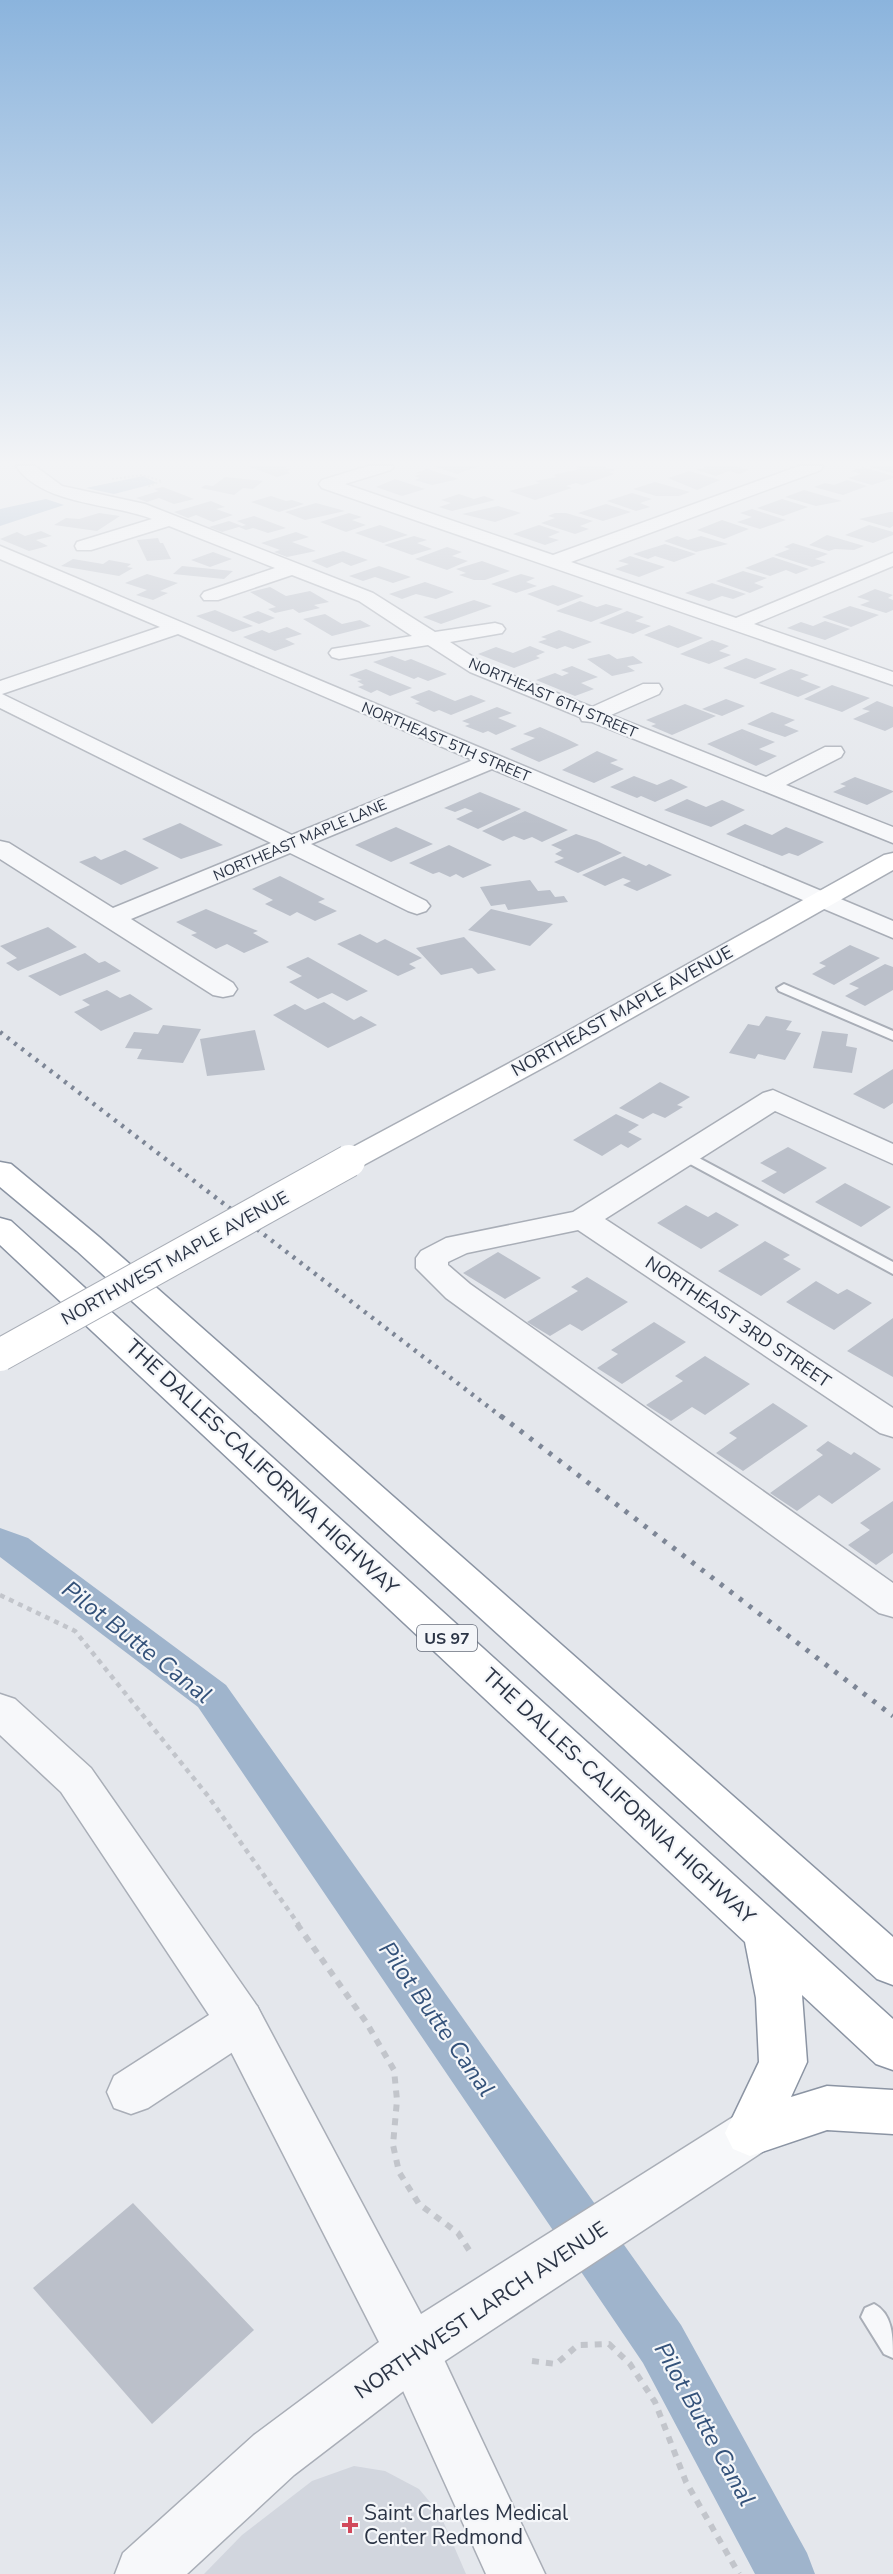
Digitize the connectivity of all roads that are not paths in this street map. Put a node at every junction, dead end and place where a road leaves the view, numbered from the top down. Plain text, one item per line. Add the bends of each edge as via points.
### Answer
1 (79, 586) edge
2 (240, 586) edge
3 (339, 586) edge
4 (623, 586) edge
5 (828, 586) edge
6 (211, 596) dead end
7 (736, 625) junction
8 (177, 628) junction
9 (495, 629) dead end
10 (433, 639) junction
11 (339, 653) dead end
12 (893, 679) edge
13 (0, 688) edge
14 (651, 689) dead end
15 (0, 700) edge
16 (590, 716) junction
17 (833, 752) dead end
18 (491, 761) junction
19 (766, 786) junction
20 (893, 836) edge
21 (292, 844) junction
22 (0, 848) edge
23 (893, 860) edge
24 (819, 901) junction
25 (417, 906) dead end
26 (109, 919) junction
27 (893, 930) edge
28 (784, 988) dead end
29 (223, 989) dead end
30 (893, 1036) edge
31 (684, 1155) junction
32 (893, 1155) edge
33 (350, 1161) joint
34 (0, 1171) edge
35 (583, 1219) junction
36 (0, 1228) edge
37 (893, 1269) edge
38 (0, 1355) edge
39 (893, 1425) edge
40 (893, 1603) edge
41 (0, 1710) edge
42 (766, 1931) junction
43 (893, 1965) edge
44 (240, 2021) junction
45 (893, 2049) edge
46 (131, 2092) dead end
47 (893, 2112) edge
48 (750, 2133) junction
49 (874, 2317) dead end
50 (893, 2345) edge
51 (412, 2351) junction
52 (144, 2574) edge
53 (516, 2574) edge

1 - 8 street, NORTHEAST 5TH STREET
2 - 6 street
3 - 10 street, NORTHEAST 6TH STREET via 366,597
4 - 7 street
5 - 7 street
7 - 12 street
8 - 13 street
8 - 18 street, NORTHEAST 5TH STREET
9 - 10 street
10 - 11 street
10 - 16 street, NORTHEAST 6TH STREET via 477,668
14 - 16 street
15 - 21 street
16 - 19 street, NORTHEAST 6TH STREET
17 - 19 street
18 - 21 street, NORTHEAST MAPLE LANE
18 - 24 street, NORTHEAST 5TH STREET
19 - 20 street, NORTHEAST 6TH STREET
21 - 25 street
21 - 26 street, NORTHEAST MAPLE LANE
22 - 26 street
23 - 24 main road, NORTHEAST MAPLE AVENUE
24 - 27 street, NORTHEAST 5TH STREET
24 - 33 main road, NORTHEAST MAPLE AVENUE
26 - 29 street
28 - 30 lane
31 - 32 street via 773,1099
31 - 35 street
31 - 37 lane
33 - 38 main road, NORTHWEST MAPLE AVENUE, bridge
34 - 43 main road, US 97 via 88,1244
35 - 39 street, NORTHEAST 3RD STREET
35 - 40 street via 457,1245 432,1258 432,1268 458,1292
36 - 42 main road, THE DALLES-CALIFORNIA HIGHWAY / US 97
41 - 44 street via 76,1780
42 - 45 main road, THE DALLES-CALIFORNIA HIGHWAY / US 97
42 - 48 main road via 779,1998 783,2062
44 - 46 street
44 - 51 street
47 - 48 main road via 826,2108
48 - 51 street, NORTHWEST LARCH AVENUE
49 - 50 lane
51 - 52 street, NORTHWEST LARCH AVENUE via 274,2456
51 - 53 street

